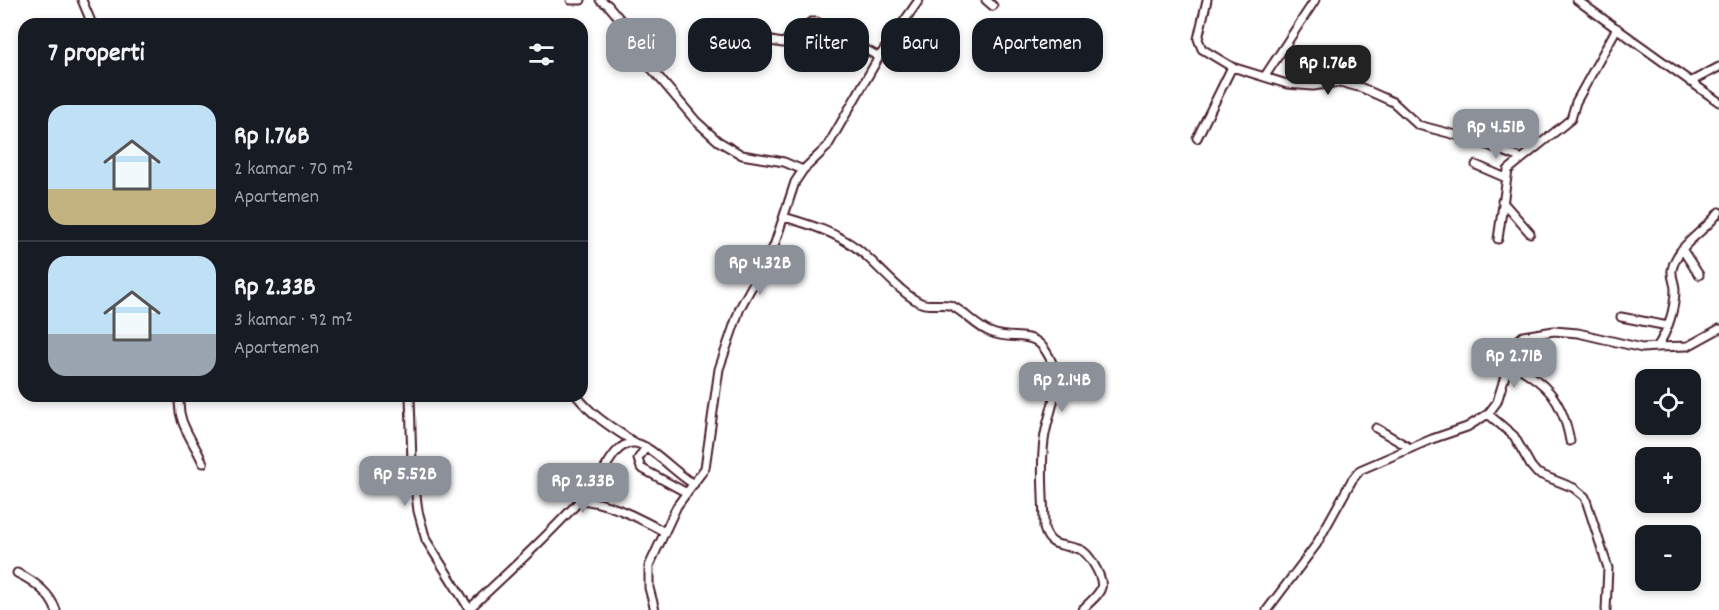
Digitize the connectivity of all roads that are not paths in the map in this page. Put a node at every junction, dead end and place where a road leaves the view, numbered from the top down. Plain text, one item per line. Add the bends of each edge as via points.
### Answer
1 (82, 0) edge
2 (571, 0) edge
3 (581, 0) edge
4 (600, 0) edge
5 (919, 0) edge
6 (986, 0) edge
7 (1207, 0) edge
8 (1315, 0) edge
9 (1577, 0) edge
10 (993, 6) dead end
11 (90, 18) edge
12 (1617, 28) junction
13 (772, 41) edge
14 (879, 57) junction
15 (1232, 67) junction
16 (1719, 67) edge
17 (1265, 76) junction
18 (1690, 82) junction
19 (1719, 102) edge
20 (1197, 138) dead end
21 (1521, 158) junction
22 (1476, 165) dead end
23 (803, 170) junction
24 (1506, 178) junction
25 (1502, 201) junction
26 (1719, 212) edge
27 (784, 217) junction
28 (1530, 233) dead end
29 (1498, 238) dead end
30 (1682, 249) junction
31 (1699, 275) dead end
32 (1622, 317) dead end
33 (1668, 326) junction
34 (1719, 329) edge
35 (1657, 347) junction
36 (1508, 362) junction
37 (179, 402) edge
38 (410, 402) edge
39 (582, 402) edge
40 (1488, 414) junction
41 (1376, 428) dead end
42 (1570, 441) dead end
43 (634, 442) junction
44 (646, 447) junction
45 (1410, 448) junction
46 (203, 463) dead end
47 (694, 484) junction
48 (687, 493) junction
49 (579, 500) junction
50 (665, 532) junction
51 (17, 573) dead end
52 (56, 610) edge
53 (470, 610) edge
54 (655, 610) edge
55 (1082, 610) edge
56 (1267, 610) edge
57 (1606, 610) edge

1 - 11 street
2 - 3 street
4 - 23 street via 630,31 638,57 718,141 742,155 784,162
5 - 14 street
6 - 10 street
7 - 15 street via 1199,44
8 - 17 street
9 - 12 street
12 - 18 street
12 - 21 street via 1576,102 1571,119
13 - 14 street via 783,43 811,22 817,22
14 - 23 street via 826,147
15 - 17 street
15 - 20 street
16 - 18 street
17 - 21 street via 1287,84 1340,82 1362,88 1393,102 1418,125 1475,140
18 - 19 street
21 - 24 street via 1508,170
22 - 24 street
23 - 27 street
24 - 25 street
25 - 28 street
25 - 29 street
26 - 30 street
27 - 47 street via 729,337 719,369 707,462
27 - 55 street via 839,236 920,302 950,305 991,333 1027,336 1048,354 1055,367 1056,382 1044,440 1044,528 1049,540 1057,545 1088,555 1103,579 1102,587
30 - 31 street
30 - 33 street via 1672,272 1675,289
32 - 33 street
33 - 35 street
34 - 35 street via 1688,346
35 - 36 street via 1642,348 1578,333 1528,334 1518,340
36 - 40 street via 1497,402
36 - 42 street via 1532,375 1553,394 1566,418
37 - 46 street via 180,418
38 - 53 street via 412,463 426,540
39 - 43 street
40 - 45 street via 1467,427
40 - 57 street via 1514,436 1537,473 1574,488 1585,497 1608,568
41 - 45 street
43 - 44 street
43 - 49 street via 618,449 596,483
44 - 47 street
44 - 48 street via 638,459 641,468
45 - 56 street via 1360,470 1316,545
47 - 48 street
48 - 50 street
49 - 50 street via 624,511
49 - 53 street
50 - 54 street via 650,566 648,581
51 - 52 street via 41,588

